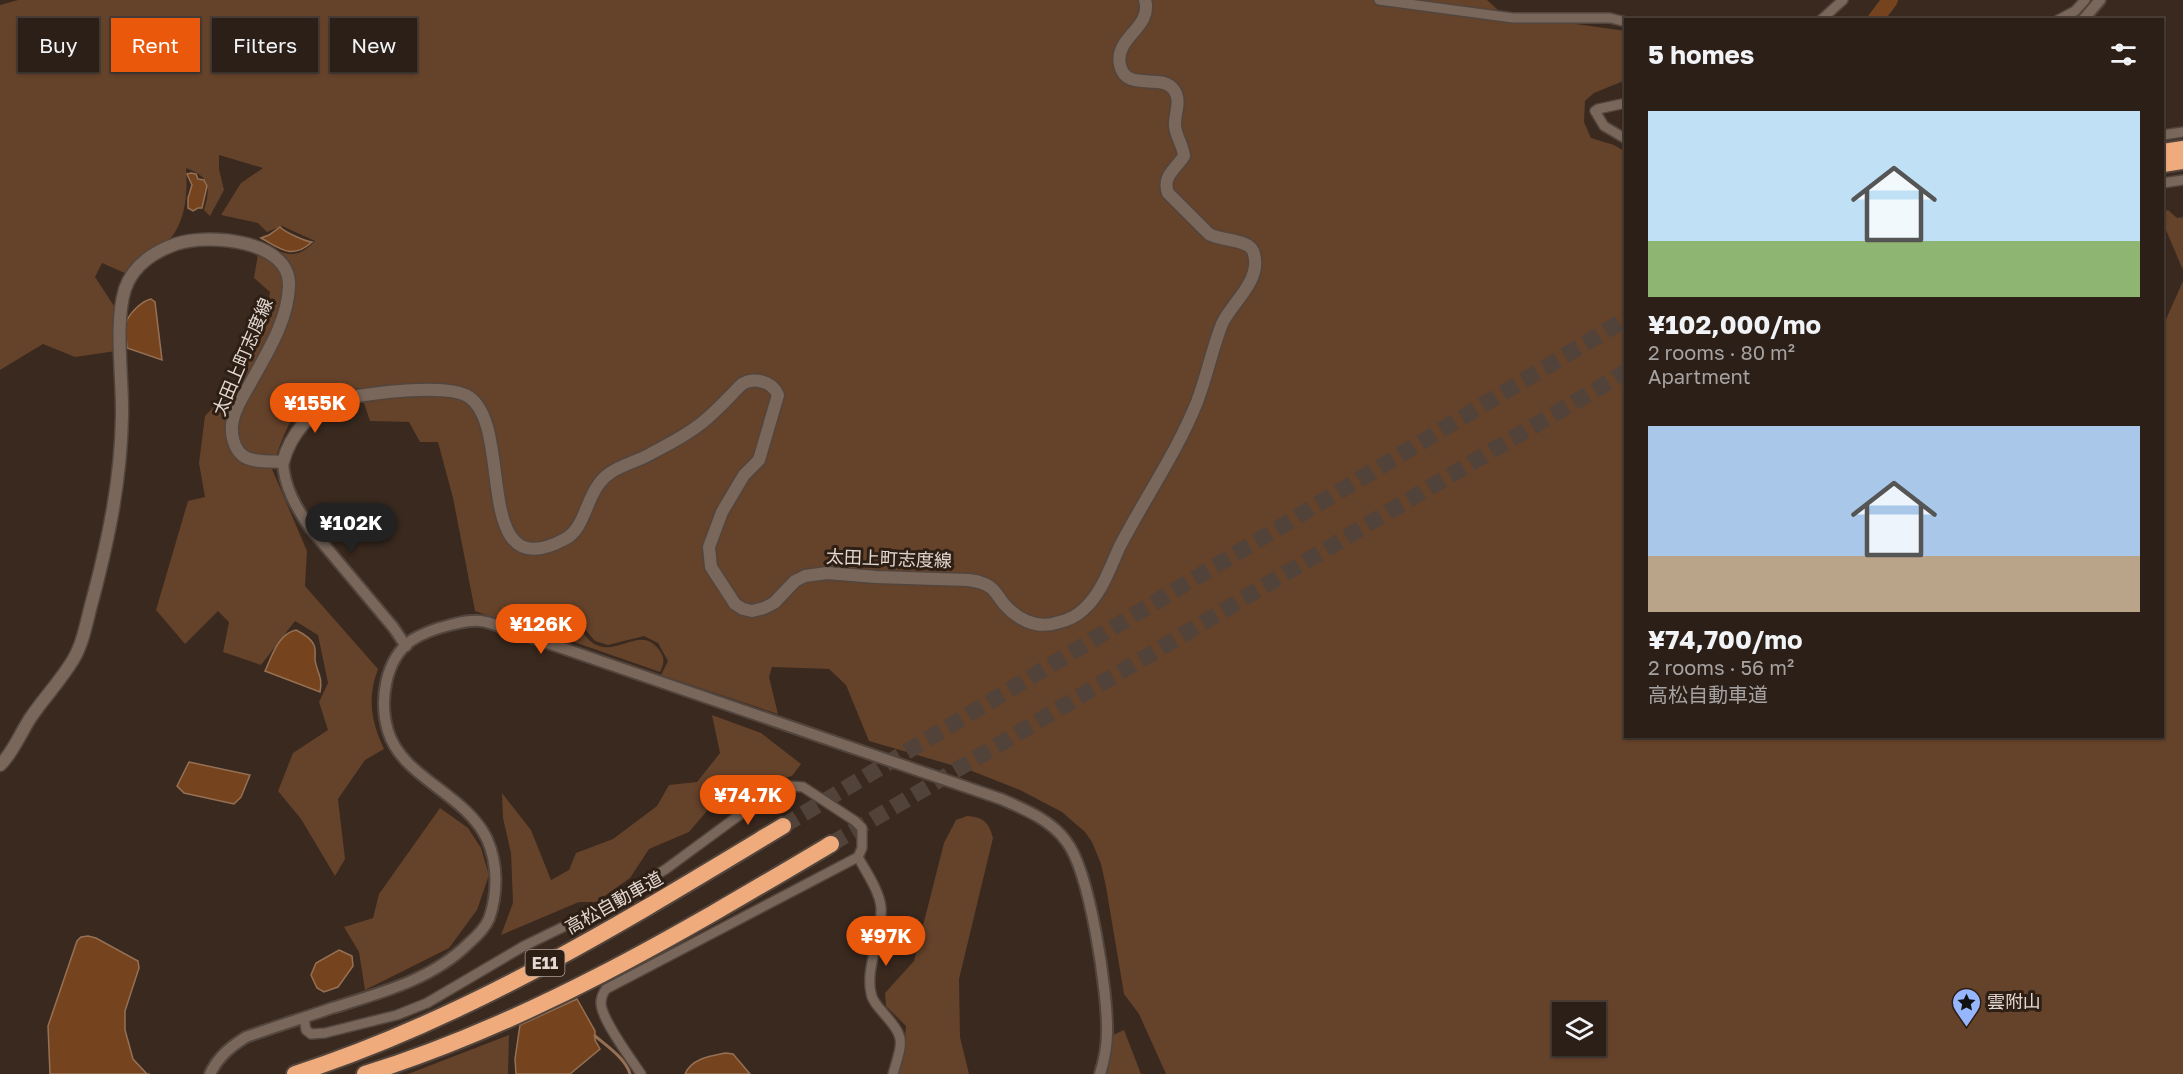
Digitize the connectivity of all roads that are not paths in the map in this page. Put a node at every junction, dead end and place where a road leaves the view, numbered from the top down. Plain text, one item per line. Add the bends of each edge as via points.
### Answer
1 (1145, 0) edge
2 (1379, 0) edge
3 (1843, 0) edge
4 (2085, 0) edge
5 (2100, 0) edge
6 (1823, 18) edge
7 (2061, 18) edge
8 (2086, 18) edge
9 (1624, 22) edge
10 (1624, 103) edge
11 (2183, 132) edge
12 (2164, 135) edge
13 (1624, 139) edge
14 (2183, 149) edge
15 (2164, 152) edge
16 (2183, 161) edge
17 (2164, 164) edge
18 (2183, 180) edge
19 (2164, 183) edge
20 (283, 462) junction
21 (406, 646) junction
22 (0, 765) edge
23 (783, 826) tunnel mouth
24 (831, 844) tunnel mouth
25 (858, 857) junction
26 (304, 1018) junction
27 (210, 1074) edge
28 (295, 1074) edge
29 (365, 1074) edge
30 (641, 1074) edge
31 (892, 1074) edge
32 (1100, 1074) edge

1 - 20 main road, 太田上町志度線 via 1146,16 1122,48 1120,66 1132,80 1163,82 1176,92 1175,125 1184,156 1167,177 1168,194 1209,234 1249,245 1255,266 1247,287 1223,322 1186,426 1099,591 1085,609 1071,618 1043,625 1021,619 982,582 827,573 795,581 764,608 752,611 735,604 711,567 709,547 722,512 759,460 778,395 766,383 750,380 742,384 699,425 610,473 590,496 576,530 568,538 536,550 517,544 510,535 498,499 490,431 478,405 457,392 416,390 328,402 294,436
2 - 9 street via 1512,18 1610,18
3 - 6 street
4 - 7 street
5 - 8 street
10 - 13 street via 1595,111 1604,126
11 - 12 street
14 - 15 highway
16 - 17 highway
18 - 19 street
20 - 21 street via 285,482 310,528
20 - 22 main road, 太田上町志度線 via 249,459 241,454 232,426 239,403 285,309 288,271 273,255 246,243 225,240 182,242 152,255 132,275 122,301 122,418 117,490 108,542 84,630 73,660
21 - 26 street via 388,677 384,714 388,732 395,749 470,813 486,837 496,874 488,920 458,955 433,971 405,985
21 - 32 street via 439,628 466,621 485,622 1001,799 1029,812 1066,840 1085,886 1106,1002 1107,1042
23 - 28 highway, 高松自動車道 / E11 via 674,892 488,994 413,1029
24 - 29 highway, E11 via 606,973 493,1026
25 - 26 street via 862,828 802,787 789,786 772,791 666,869 602,908 524,946 427,1003 397,1015 325,1033 311,1034
25 - 30 street via 606,989 601,1003 604,1016
25 - 31 street via 881,906 870,991 901,1036
26 - 27 street via 246,1037 216,1060

